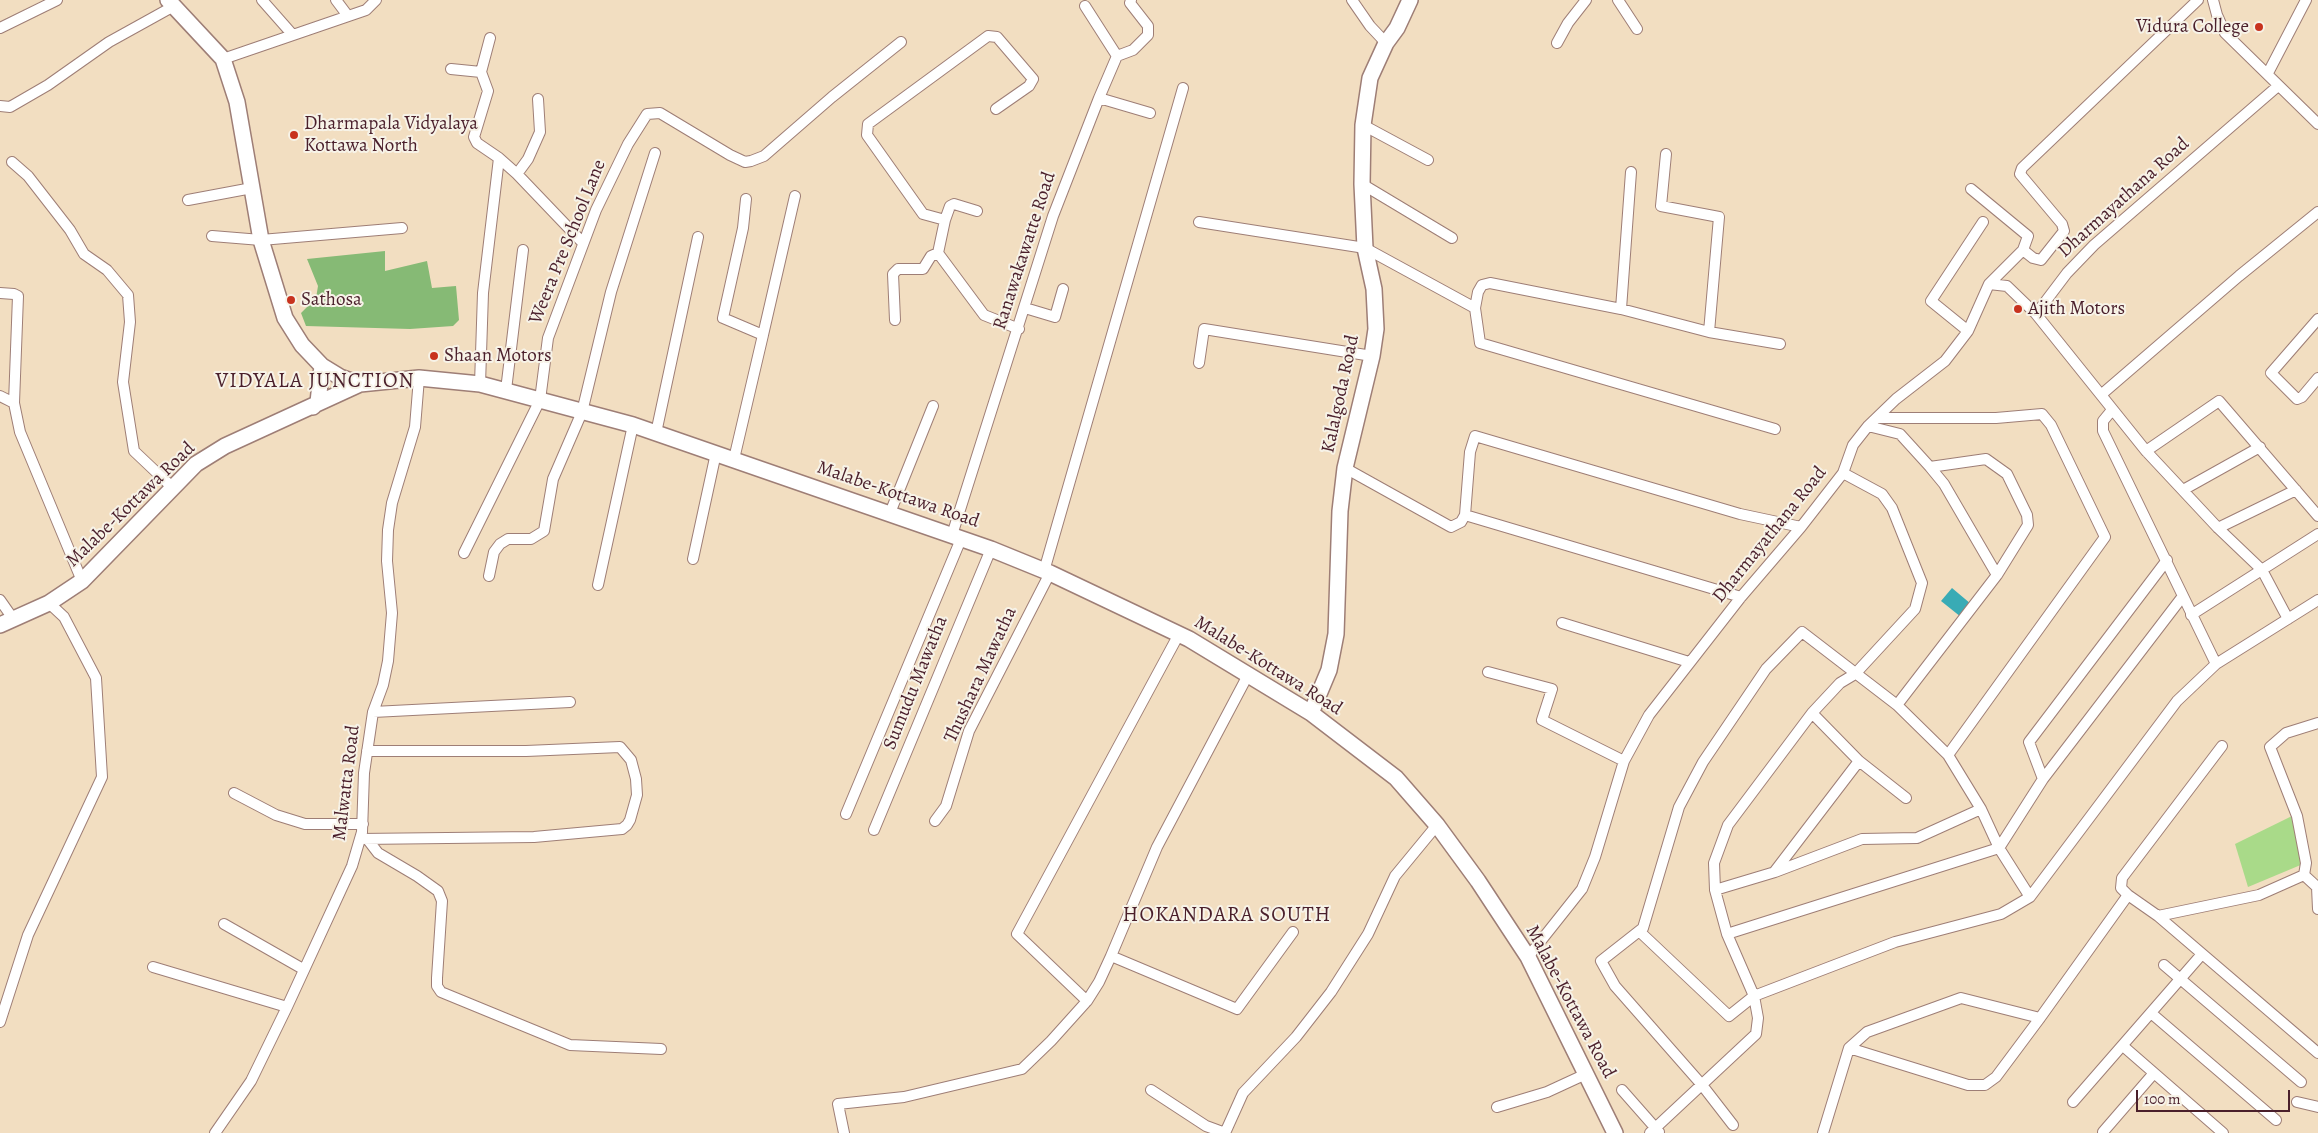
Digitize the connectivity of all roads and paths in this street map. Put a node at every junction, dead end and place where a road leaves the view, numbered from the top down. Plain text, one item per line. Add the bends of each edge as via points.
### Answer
1 (57, 0) edge
2 (262, 0) edge
3 (336, 0) edge
4 (376, 0) edge
5 (1131, 0) edge
6 (1352, 0) edge
7 (1410, 0) edge
8 (1586, 0) edge
9 (1618, 0) edge
10 (2198, 0) edge
11 (2213, 0) edge
12 (2306, 0) edge
13 (171, 3) edge
14 (1085, 6) dead end
15 (348, 16) junction
16 (0, 28) edge
17 (1637, 29) dead end
18 (292, 34) junction
19 (490, 38) dead end
20 (901, 42) dead end
21 (1386, 43) junction
22 (1557, 43) dead end
23 (1117, 56) junction
24 (223, 59) junction
25 (451, 69) dead end
26 (481, 72) junction
27 (2268, 73) junction
28 (2278, 86) junction
29 (1183, 88) dead end
30 (1099, 98) junction
31 (538, 99) dead end
32 (0, 106) edge
33 (996, 109) dead end
34 (1150, 113) dead end
35 (2318, 124) edge
36 (1363, 126) junction
37 (655, 153) dead end
38 (1666, 154) dead end
39 (499, 158) junction
40 (1428, 160) dead end
41 (12, 162) dead end
42 (1631, 172) dead end
43 (517, 174) junction
44 (1362, 184) junction
45 (252, 188) junction
46 (1971, 189) dead end
47 (795, 196) dead end
48 (746, 199) dead end
49 (188, 200) dead end
50 (977, 211) dead end
51 (2318, 212) edge
52 (945, 220) junction
53 (1199, 222) dead end
54 (1982, 222) dead end
55 (402, 228) dead end
56 (212, 236) dead end
57 (698, 237) dead end
58 (1452, 238) dead end
59 (262, 240) junction
60 (583, 243) junction
61 (1366, 248) junction
62 (523, 250) dead end
63 (2024, 250) junction
64 (938, 253) junction
65 (1989, 284) junction
66 (1063, 289) dead end
67 (0, 293) edge
68 (1025, 308) junction
69 (1475, 308) junction
70 (1621, 309) junction
71 (2036, 314) junction
72 (2318, 318) edge
73 (895, 320) dead end
74 (1019, 329) junction
75 (1968, 331) junction
76 (1709, 332) junction
77 (764, 335) junction
78 (1780, 344) dead end
79 (1372, 356) junction
80 (1199, 363) dead end
81 (322, 366) junction
82 (419, 378) junction
83 (2318, 378) edge
84 (360, 384) junction
85 (480, 384) junction
86 (506, 390) junction
87 (2102, 394) junction
88 (0, 396) edge
89 (540, 400) junction
90 (14, 403) junction
91 (932, 406) dead end
92 (313, 407) junction
93 (2112, 410) junction
94 (582, 412) junction
95 (1879, 418) junction
96 (633, 425) junction
97 (1868, 426) junction
98 (1774, 429) dead end
99 (656, 433) junction
100 (2260, 447) junction
101 (2146, 451) junction
102 (716, 453) junction
103 (734, 459) junction
104 (1930, 467) junction
105 (1345, 468) junction
106 (1843, 473) junction
107 (172, 487) junction
108 (2183, 490) junction
109 (2296, 490) junction
110 (890, 513) junction
111 (1465, 515) junction
112 (2318, 516) edge
113 (1801, 527) junction
114 (2218, 528) junction
115 (2318, 534) edge
116 (957, 537) junction
117 (991, 549) junction
118 (464, 553) dead end
119 (693, 559) dead end
120 (2167, 560) junction
121 (2262, 570) junction
122 (1047, 572) junction
123 (1997, 575) junction
124 (489, 576) dead end
125 (82, 581) junction
126 (598, 585) dead end
127 (2183, 596) junction
128 (1741, 597) junction
129 (0, 600) edge
130 (2318, 600) edge
131 (49, 603) junction
132 (2191, 614) junction
133 (2288, 619) junction
134 (7, 623) edge
135 (1562, 623) dead end
136 (1179, 634) junction
137 (1689, 662) junction
138 (2216, 664) junction
139 (1488, 672) dead end
140 (1855, 674) junction
141 (1248, 675) junction
142 (570, 702) dead end
143 (1897, 705) junction
144 (374, 712) junction
145 (1311, 713) junction
146 (1812, 713) junction
147 (2318, 723) edge
148 (2222, 746) dead end
149 (367, 751) junction
150 (1948, 755) junction
151 (1860, 760) junction
152 (1624, 761) junction
153 (2043, 779) junction
154 (234, 793) dead end
155 (1906, 798) dead end
156 (1981, 809) junction
157 (846, 814) dead end
158 (935, 821) dead end
159 (363, 824) junction
160 (1437, 825) junction
161 (874, 830) dead end
162 (364, 839) junction
163 (1999, 848) junction
164 (1775, 872) junction
165 (2304, 875) junction
166 (1715, 890) junction
167 (2128, 895) junction
168 (2030, 896) junction
169 (2318, 909) edge
170 (2158, 916) junction
171 (224, 924) dead end
172 (1639, 931) junction
173 (1293, 932) dead end
174 (1727, 934) junction
175 (2202, 954) junction
176 (1110, 956) junction
177 (1528, 957) junction
178 (2164, 965) dead end
179 (153, 967) dead end
180 (303, 969) junction
181 (2181, 979) junction
182 (1754, 996) junction
183 (1087, 1001) junction
184 (287, 1007) junction
185 (2151, 1013) junction
186 (2040, 1018) junction
187 (0, 1022) edge
188 (2123, 1046) junction
189 (1849, 1048) junction
190 (661, 1049) dead end
191 (2318, 1053) edge
192 (2154, 1073) junction
193 (1586, 1074) junction
194 (2301, 1082) dead end
195 (1702, 1086) junction
196 (1151, 1090) dead end
197 (1622, 1090) dead end
198 (2074, 1102) dead end
199 (2297, 1102) dead end
200 (2318, 1106) edge
201 (1497, 1107) dead end
202 (2276, 1120) dead end
203 (1733, 1125) dead end
204 (1655, 1131) edge
205 (2103, 1132) edge
206 (215, 1133) edge
207 (844, 1133) edge
208 (1225, 1133) edge
209 (1615, 1133) edge
210 (1823, 1133) edge
211 (2224, 1133) edge

1 - 16 street
2 - 18 street
3 - 15 street
4 - 15 street via 366,10
5 - 23 street via 1148,26 1148,35 1133,50
6 - 21 street
7 - 21 main road, Kalalgoda Road
8 - 22 street
9 - 17 street
10 - 63 street via 2022,168 2020,174 2062,224 2064,231 2040,260
11 - 27 street via 2225,33
12 - 27 street
13 - 24 main road
13 - 32 street via 48,85 10,107
14 - 23 street
15 - 18 street
18 - 24 street
19 - 26 street
20 - 60 street, Weera Pre School Lane via 832,96 764,156 751,161 745,162 730,155 660,113 648,114 611,176
21 - 36 main road, Kalalgoda Road via 1370,78
23 - 30 street, Ranawakawatte Road
24 - 45 main road via 237,102
25 - 26 street
26 - 39 street via 488,91 474,137 477,143
27 - 28 street
28 - 35 street
28 - 71 street, Dharmayathana Road via 2094,245 2067,273
29 - 122 street, Thushara Mawatha
30 - 34 street
30 - 68 street, Ranawakawatte Road via 1053,216
31 - 43 street via 540,132
33 - 52 street via 1029,86 1033,79 996,37 988,36 868,124 866,135 923,214
36 - 40 street
36 - 44 main road, Kalalgoda Road
37 - 94 street via 611,292
38 - 76 street via 1661,206 1719,217
39 - 43 street
39 - 85 street via 483,294
41 - 107 street via 28,176 70,230 84,254 107,270 128,295 130,322 123,382 134,451
42 - 70 street
43 - 60 street
44 - 58 street
44 - 61 main road, Kalalgoda Road
45 - 49 street
45 - 59 main road
46 - 63 street via 2028,236
47 - 77 street
48 - 77 street via 743,228 723,318
50 - 52 street via 954,204 950,206
51 - 87 street
52 - 64 street
53 - 61 street
54 - 75 street via 1931,302
55 - 59 street
56 - 59 street
57 - 99 street
59 - 81 main road via 285,318 302,345
60 - 89 street, Weera Pre School Lane via 548,338
61 - 69 street
61 - 79 main road, Kalalgoda Road via 1374,289 1376,329
62 - 86 street
63 - 65 street
64 - 73 street via 931,256 923,270 898,269 893,274
64 - 74 street via 984,315
65 - 71 street via 2007,286
65 - 75 street, Dharmayathana Road
66 - 68 street via 1055,317
67 - 90 street via 18,296
68 - 74 street, Ranawakawatte Road
69 - 70 street via 1482,285 1490,282
69 - 98 street via 1480,343
70 - 76 street
71 - 87 street
72 - 83 street via 2271,373 2297,399
74 - 116 street, Ranawakawatte Road via 1006,360
75 - 95 street, Dharmayathana Road via 1945,361 1896,400
76 - 78 street
77 - 103 street
79 - 80 street via 1204,329
79 - 105 main road, Kalalgoda Road
81 - 84 main road
81 - 92 main road via 318,402
82 - 84 main road, Malabe-Kottawa Road
82 - 85 main road, Malabe-Kottawa Road
82 - 144 street, Malwatta Road via 414,427 392,503 388,530 387,561 392,602 388,661
84 - 92 main road, Malabe-Kottawa Road
85 - 86 main road, Malabe-Kottawa Road
86 - 89 main road, Malabe-Kottawa Road
87 - 93 street
88 - 90 street
89 - 94 main road, Malabe-Kottawa Road
89 - 118 street, Weera Pre School Lane
90 - 125 street via 20,432
91 - 110 street
92 - 107 main road, Malabe-Kottawa Road via 225,446 196,464
93 - 101 street
93 - 120 street via 2103,421 2103,431
94 - 96 main road, Malabe-Kottawa Road
94 - 124 street via 553,479 544,531 531,539 508,539 500,544 494,552
95 - 97 street, Dharmayathana Road
95 - 150 street via 1996,418 2042,414 2051,425 2105,537
96 - 99 main road, Malabe-Kottawa Road
96 - 126 street
97 - 104 street via 1900,434
97 - 106 street, Dharmayathana Road via 1852,445
99 - 102 main road, Malabe-Kottawa Road
100 - 101 street via 2219,401
100 - 108 street
100 - 109 street
101 - 108 street
102 - 103 main road, Malabe-Kottawa Road
102 - 119 street
103 - 110 main road, Malabe-Kottawa Road
104 - 123 street via 1944,484
104 - 123 street via 1986,460 2007,474 2027,515 2028,525
105 - 111 street via 1450,527 1461,522
105 - 145 main road, Kalalgoda Road via 1340,511 1336,634 1329,670
106 - 113 street, Dharmayathana Road
106 - 140 street via 1882,494 1892,508 1922,583 1914,609
107 - 125 main road, Malabe-Kottawa Road
108 - 114 street
109 - 112 street
109 - 114 street
110 - 116 main road, Malabe-Kottawa Road
111 - 113 street via 1470,452 1475,436 1740,514
111 - 128 street
113 - 128 street, Dharmayathana Road
114 - 121 street
115 - 121 street
116 - 117 main road, Malabe-Kottawa Road
116 - 157 street, Ranawakawatte Road
117 - 122 main road, Malabe-Kottawa Road
117 - 161 street, Sumudu Mawatha
120 - 127 street
120 - 153 street via 2029,742
121 - 132 street
121 - 133 street
122 - 136 main road, Malabe-Kottawa Road
122 - 158 street, Thushara Mawatha via 969,731 946,806
123 - 143 street
125 - 131 main road, Malabe-Kottawa Road
127 - 132 street
127 - 153 street
128 - 137 street, Dharmayathana Road
129 - 134 street
130 - 133 street
131 - 134 main road, Malabe-Kottawa Road
131 - 187 street via 64,617 96,678 102,777 28,936
132 - 138 street
133 - 138 street
135 - 137 street
136 - 141 main road, Malabe-Kottawa Road
136 - 183 street via 1017,934
137 - 152 street, Dharmayathana Road via 1649,715
138 - 168 street via 2177,701
139 - 152 street via 1552,689 1542,720
140 - 143 street
140 - 146 street via 1840,683
140 - 172 street via 1802,632 1766,670 1703,762 1679,807 1643,928
141 - 145 main road, Malabe-Kottawa Road
141 - 176 street via 1157,847
142 - 144 street
143 - 150 street
144 - 149 street, Malwatta Road
145 - 160 main road, Malabe-Kottawa Road via 1396,778
146 - 151 street
146 - 166 street via 1728,825 1714,863
147 - 165 street via 2286,733 2270,747 2296,816 2306,863
148 - 167 street via 2122,878 2121,888
149 - 159 street, Malwatta Road
149 - 162 street via 526,751 620,747 631,760 637,795 630,820 622,829 534,837
150 - 156 street
151 - 155 street
151 - 164 street
152 - 177 street, Dharmayathana Road via 1582,889
153 - 163 street
154 - 159 street via 305,824
156 - 163 street
156 - 164 street via 1917,838 1862,839
159 - 162 street, Malwatta Road
160 - 177 main road, Malabe-Kottawa Road
160 - 208 street via 1395,876 1368,934 1332,992 1296,1037 1243,1093
162 - 180 street, Malwatta Road
162 - 190 street via 378,853 438,891 442,901 436,978 441,992 570,1045
163 - 168 street
163 - 174 street
164 - 166 street
165 - 169 street via 2317,887
165 - 170 street via 2259,896
166 - 174 street
167 - 170 street
167 - 186 street
168 - 182 street via 2001,914 1895,942
170 - 175 street
171 - 180 street
172 - 182 street via 1730,1016
172 - 195 street via 1601,961 1615,986
173 - 176 street via 1237,1009
174 - 182 street
175 - 181 street
175 - 191 street
176 - 183 street
177 - 193 main road, Malabe-Kottawa Road
178 - 181 street
179 - 184 street
180 - 184 street, Malwatta Road
181 - 185 street
181 - 194 street
182 - 195 street via 1758,1018 1756,1034
183 - 207 street via 1022,1069 904,1097 838,1104
184 - 206 street, Malwatta Road via 250,1081
185 - 188 street
185 - 202 street
186 - 189 street via 1962,998 1867,1032
186 - 189 street via 1996,1077 1985,1085 1968,1085
188 - 192 street
188 - 198 street
189 - 210 street
192 - 205 street
192 - 211 street
193 - 201 street via 1548,1092
193 - 209 main road, Malabe-Kottawa Road
195 - 203 street
195 - 204 street
196 - 208 street via 1206,1126
197 - 204 street
199 - 200 street

